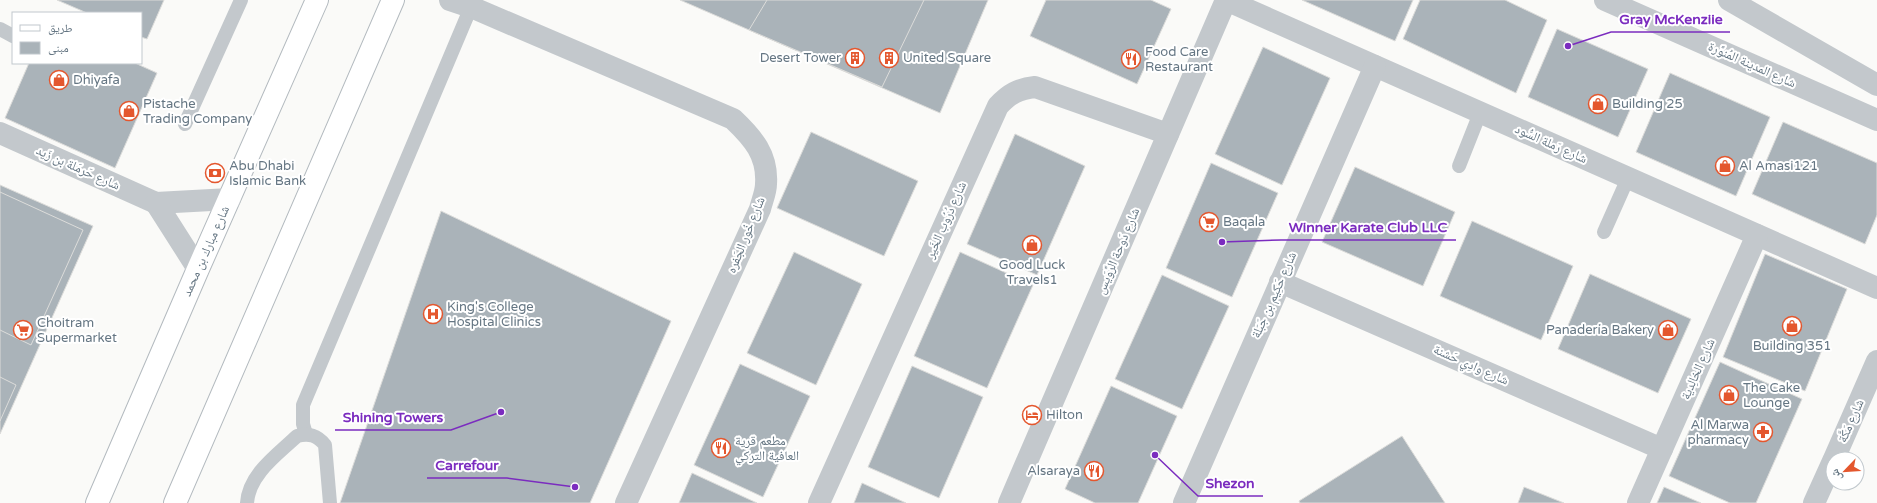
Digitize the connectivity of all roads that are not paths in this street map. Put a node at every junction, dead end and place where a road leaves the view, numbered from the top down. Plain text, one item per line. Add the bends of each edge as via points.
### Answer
1 (242, 0) edge
2 (450, 0) edge
3 (1226, 0) edge
4 (1605, 0) edge
5 (1729, 0) edge
6 (396, 1) edge
7 (312, 4) edge
8 (471, 7) junction
9 (0, 29) edge
10 (12, 35) edge
11 (1375, 66) junction
12 (1877, 84) edge
13 (1480, 113) junction
14 (1877, 120) edge
15 (186, 124) dead end
16 (0, 133) edge
17 (1168, 134) junction
18 (1459, 166) dead end
19 (1628, 178) junction
20 (230, 199) junction
21 (156, 203) junction
22 (1604, 232) dead end
23 (1757, 235) junction
24 (198, 269) junction
25 (1280, 282) junction
26 (1877, 288) edge
27 (1877, 361) edge
28 (306, 434) junction
29 (1662, 449) junction
30 (1837, 451) edge
31 (1825, 478) edge
32 (97, 503) edge
33 (176, 503) edge
34 (247, 503) edge
35 (330, 503) edge
36 (626, 503) edge
37 (819, 503) edge
38 (1009, 503) edge
39 (1184, 503) edge
40 (1638, 503) edge
41 (1814, 503) edge

1 - 15 lane
2 - 8 street, شارع خُور الجَفره
3 - 11 street, شارع رَملة السُّود
3 - 17 street, شارع دَوحة الرِّوَيس
4 - 14 street, شارع المدينة المُنوَّرة
5 - 12 street
6 - 33 main road
7 - 20 main road, شارع مبارك بن محمد
8 - 28 lane via 303,405
8 - 36 street, شارع خُور الجَفره via 733,120 752,137 764,160 766,184 760,209
9 - 10 lane
11 - 13 street, شارع رَملة السُّود
11 - 25 street, شارع حَكِيم بن جَبَلة
13 - 18 lane
13 - 19 street, شارع رَملة السُّود
16 - 21 street, شارع حَرمَلة بن زَيد
17 - 37 street, شارع دُرُوب الخَير via 1034,87 1021,89 1003,100 998,106
17 - 38 street, شارع دَوحة الرِّوَيس
19 - 22 lane
19 - 23 street, شارع رَملة السُّود
20 - 21 street, شارع حَرمَلة بن زَيد
20 - 24 main road, شارع مبارك بن محمد
21 - 24 street
23 - 26 street, شارع رَملة السُّود
23 - 29 street, شارع الخالِدية
24 - 32 main road, شارع مبارك بن محمد
25 - 29 street, شارع وادِي حَشنة
25 - 39 street, شارع حَكِيم بن جَبَلة
27 - 30 street, شارع مَكَّة
28 - 34 lane via 297,436 254,479 248,490
28 - 35 lane via 320,439 325,445
29 - 40 street, شارع الخالِدية
31 - 41 street, شارع مَكَّة

